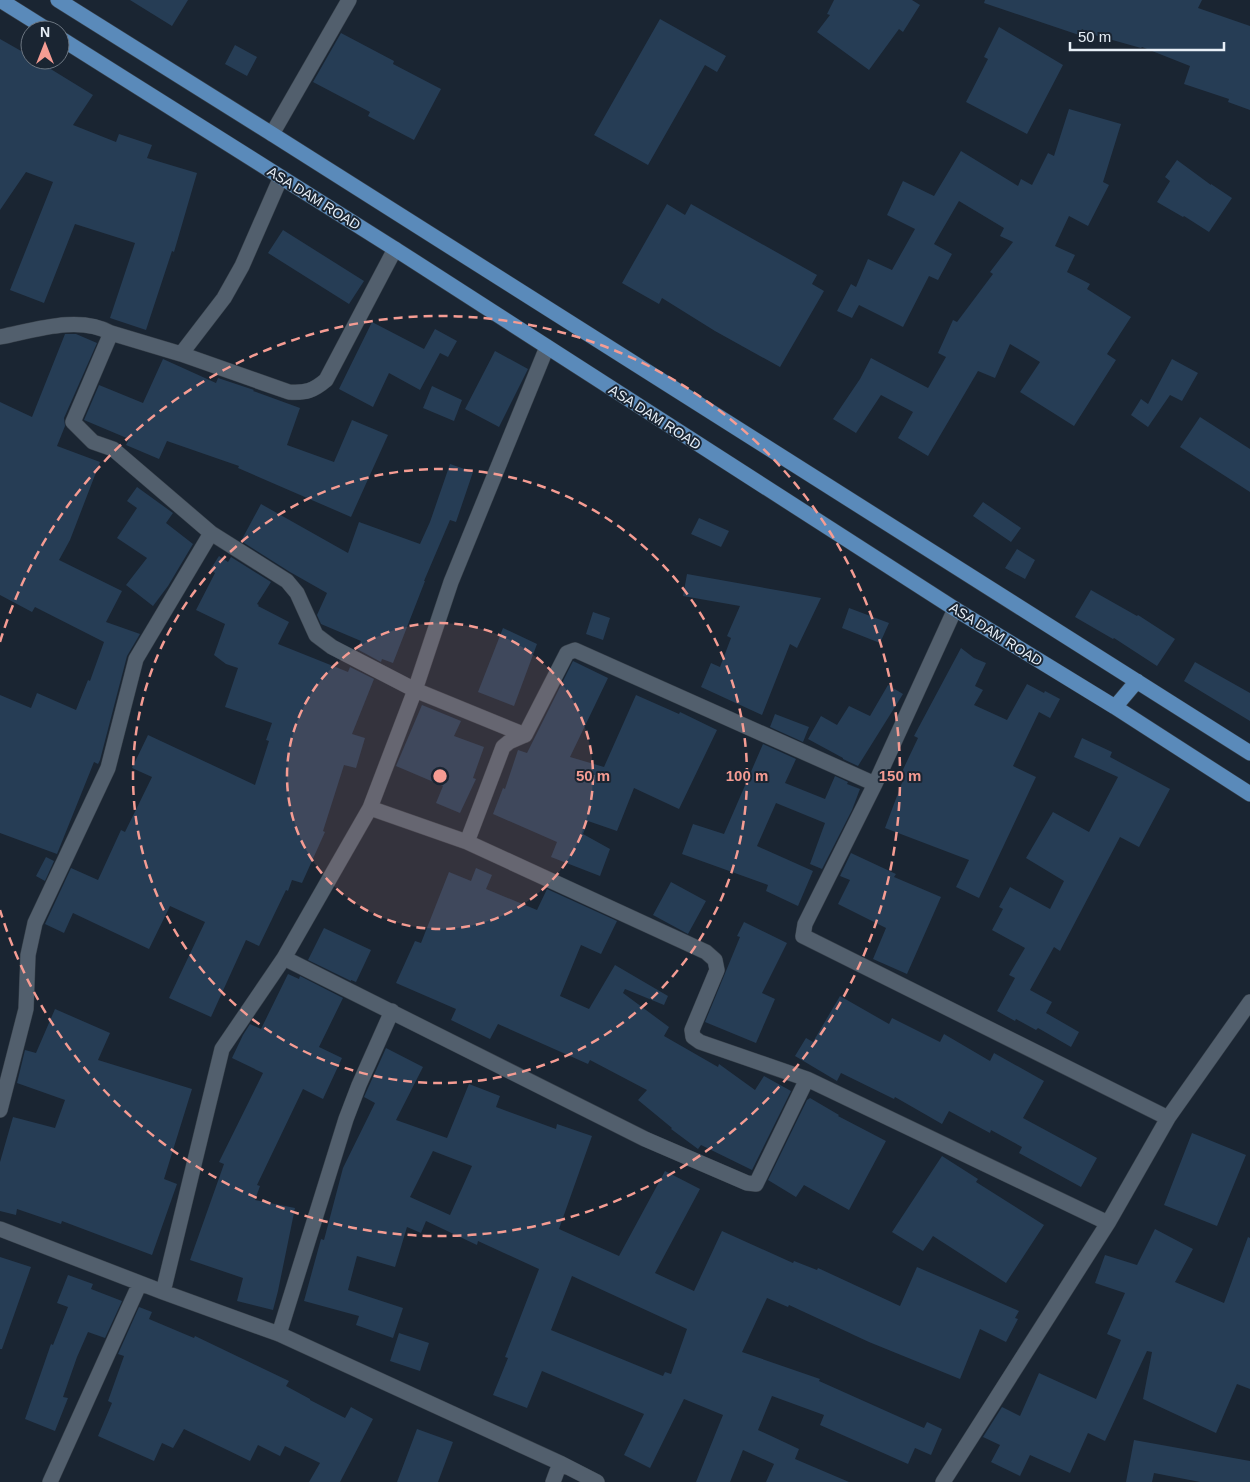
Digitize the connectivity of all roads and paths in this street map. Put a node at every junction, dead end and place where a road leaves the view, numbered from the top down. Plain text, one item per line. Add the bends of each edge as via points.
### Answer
1 (0, 0) edge
2 (58, 0) edge
3 (349, 0) edge
4 (32, 20) edge
5 (70, 44) edge
6 (272, 134) junction
7 (281, 177) junction
8 (395, 249) junction
9 (111, 333) junction
10 (0, 337) edge
11 (547, 348) junction
12 (181, 354) junction
13 (211, 533) junction
14 (956, 609) junction
15 (1137, 681) junction
16 (415, 690) junction
17 (1116, 707) junction
18 (525, 735) junction
19 (1250, 753) edge
20 (875, 784) junction
21 (1250, 794) edge
22 (370, 808) junction
23 (467, 842) junction
24 (284, 958) junction
25 (1250, 1002) edge
26 (392, 1011) junction
27 (807, 1079) junction
28 (0, 1110) edge
29 (1168, 1118) junction
30 (1108, 1223) junction
31 (0, 1229) edge
32 (140, 1283) junction
33 (163, 1292) junction
34 (278, 1334) junction
35 (560, 1463) junction
36 (50, 1482) edge
37 (553, 1482) edge
38 (597, 1482) edge
39 (943, 1482) edge

1 - 4 main road
2 - 6 main road
3 - 6 street
5 - 7 main road, ASA DAM ROAD
6 - 15 main road
7 - 8 main road, ASA DAM ROAD
7 - 12 street via 242,266 224,298
8 - 11 main road, ASA DAM ROAD
8 - 12 street via 326,380 315,390 289,392
9 - 10 street via 103,328 80,324
9 - 12 street
9 - 13 street via 73,422 93,442 113,449
11 - 14 main road, ASA DAM ROAD
11 - 16 street via 451,582
13 - 16 street via 287,581 297,593 316,635 332,647
13 - 28 street via 136,660 108,768 35,923 28,955 26,1009
14 - 17 main road, ASA DAM ROAD
14 - 20 street
15 - 17 main road
15 - 19 main road
16 - 18 street
16 - 22 street
17 - 21 main road, ASA DAM ROAD
18 - 20 street via 567,653 575,650
18 - 23 street via 503,747
20 - 29 street via 805,924 803,936
22 - 23 street
22 - 24 street
23 - 27 street via 706,952 715,960 717,970 692,1030 693,1037
24 - 26 street
24 - 33 street via 222,1049
25 - 29 street
26 - 27 street via 645,1139 747,1183 756,1184
26 - 34 street via 346,1119
27 - 30 street
29 - 30 street
30 - 39 street
31 - 32 street
32 - 33 street
32 - 36 street
33 - 34 street
34 - 35 street
35 - 37 street
35 - 38 street

